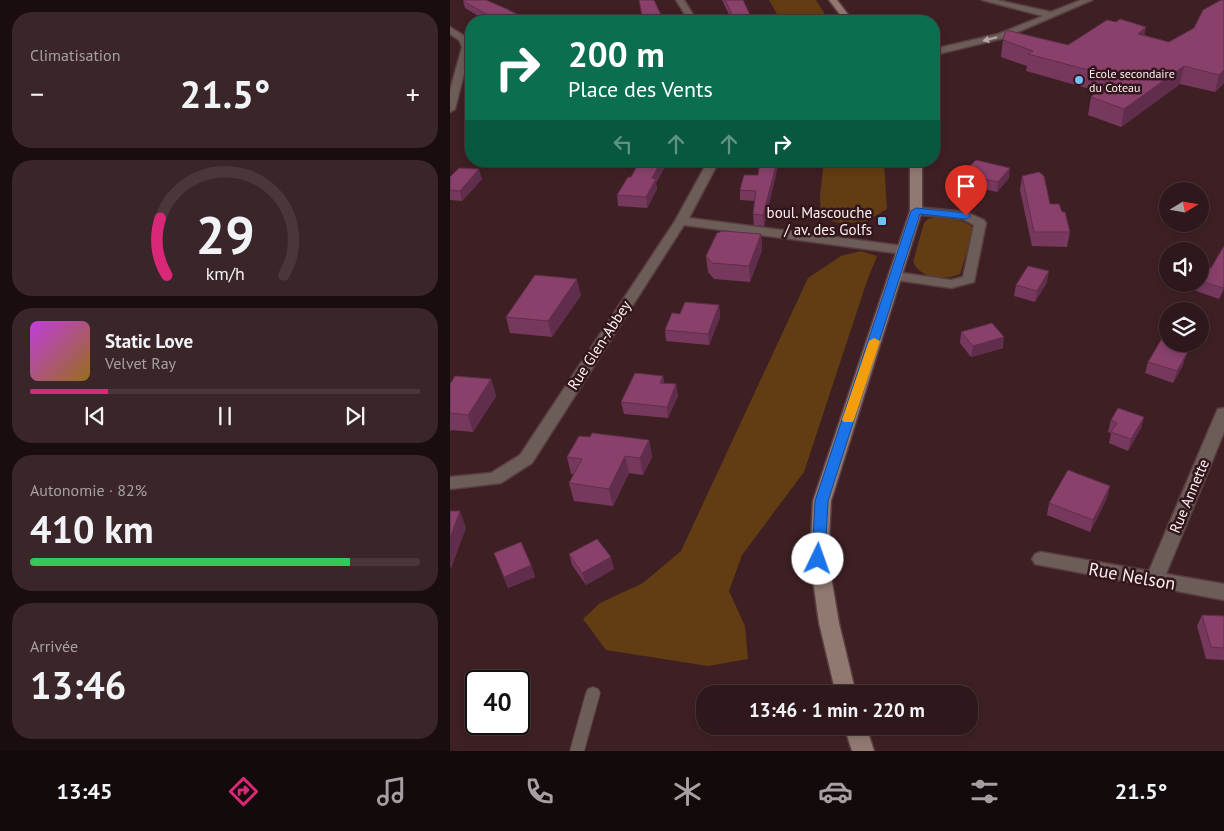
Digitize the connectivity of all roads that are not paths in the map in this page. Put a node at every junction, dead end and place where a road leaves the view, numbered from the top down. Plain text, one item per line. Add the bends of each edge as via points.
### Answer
1 (680, 0) edge
2 (833, 0) edge
3 (986, 0) edge
4 (1088, 0) edge
5 (689, 15) edge
6 (844, 15) edge
7 (1052, 15) junction
8 (450, 30) edge
9 (465, 44) edge
10 (465, 51) edge
11 (940, 51) edge
12 (450, 109) edge
13 (711, 167) edge
14 (916, 167) edge
15 (916, 211) junction
16 (681, 221) junction
17 (903, 250) junction
18 (895, 276) junction
19 (1224, 413) edge
20 (450, 483) edge
21 (1041, 559) dead end
22 (1154, 580) junction
23 (1224, 592) edge
24 (844, 685) edge
25 (593, 693) dead end
26 (858, 735) edge
27 (577, 751) edge
28 (863, 751) edge

1 - 5 street
2 - 6 street
3 - 7 street
4 - 7 street
7 -> 11 street via 1001,36
8 - 9 street
10 - 12 street
13 - 16 street, Rue Glen-Abbey
14 - 15 street
15 - 17 street
15 - 18 street via 966,216 980,223 969,279 951,284
16 - 17 street
16 - 20 street, Rue Glen-Abbey via 526,459 495,479
17 - 18 street
18 - 24 street via 822,501 818,559
19 - 22 street, Rue Annette
21 - 22 street, Rue Nelson
22 - 23 street, Rue Nelson
25 - 27 lane
26 - 28 street

